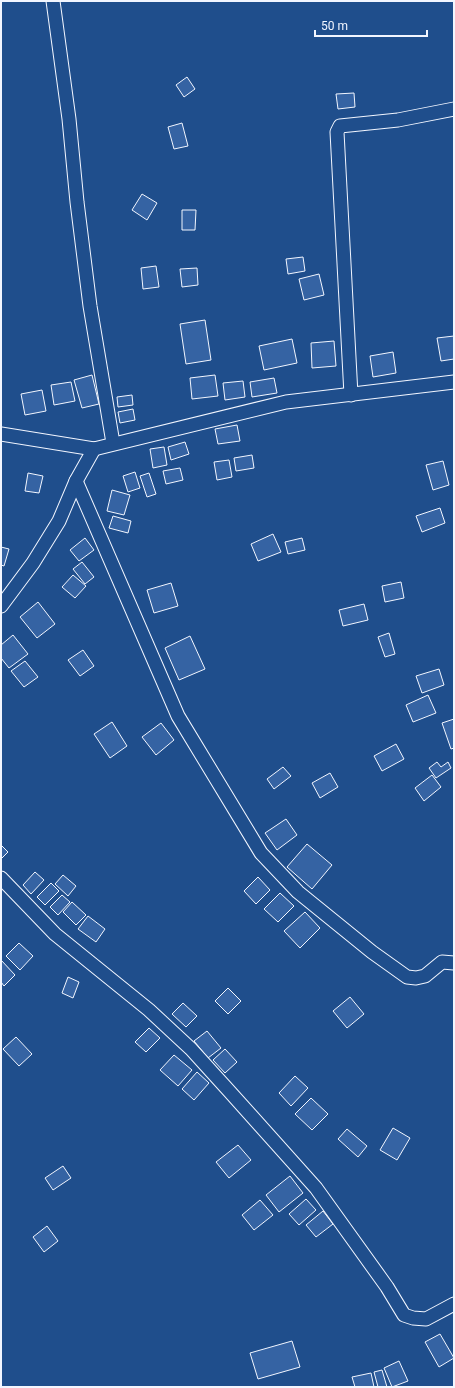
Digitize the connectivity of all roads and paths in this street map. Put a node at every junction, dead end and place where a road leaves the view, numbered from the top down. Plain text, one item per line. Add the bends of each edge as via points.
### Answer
1 (53, 1) edge
2 (454, 109) edge
3 (454, 382) edge
4 (351, 396) junction
5 (1, 434) edge
6 (113, 443) junction
7 (94, 449) junction
8 (76, 481) junction
9 (1, 606) edge
10 (1, 878) edge
11 (454, 963) edge
12 (454, 1304) edge

1 - 6 street via 90,306
2 - 4 street via 398,120 340,126 337,132
3 - 4 street
4 - 6 street via 286,402
5 - 7 street
6 - 7 street
7 - 8 street
8 - 9 street via 59,521 33,563
8 - 11 street via 178,716 262,853 298,892 407,977 425,976 442,962
10 - 12 street via 55,934 149,1010 230,1092 316,1188 404,1315 426,1319

